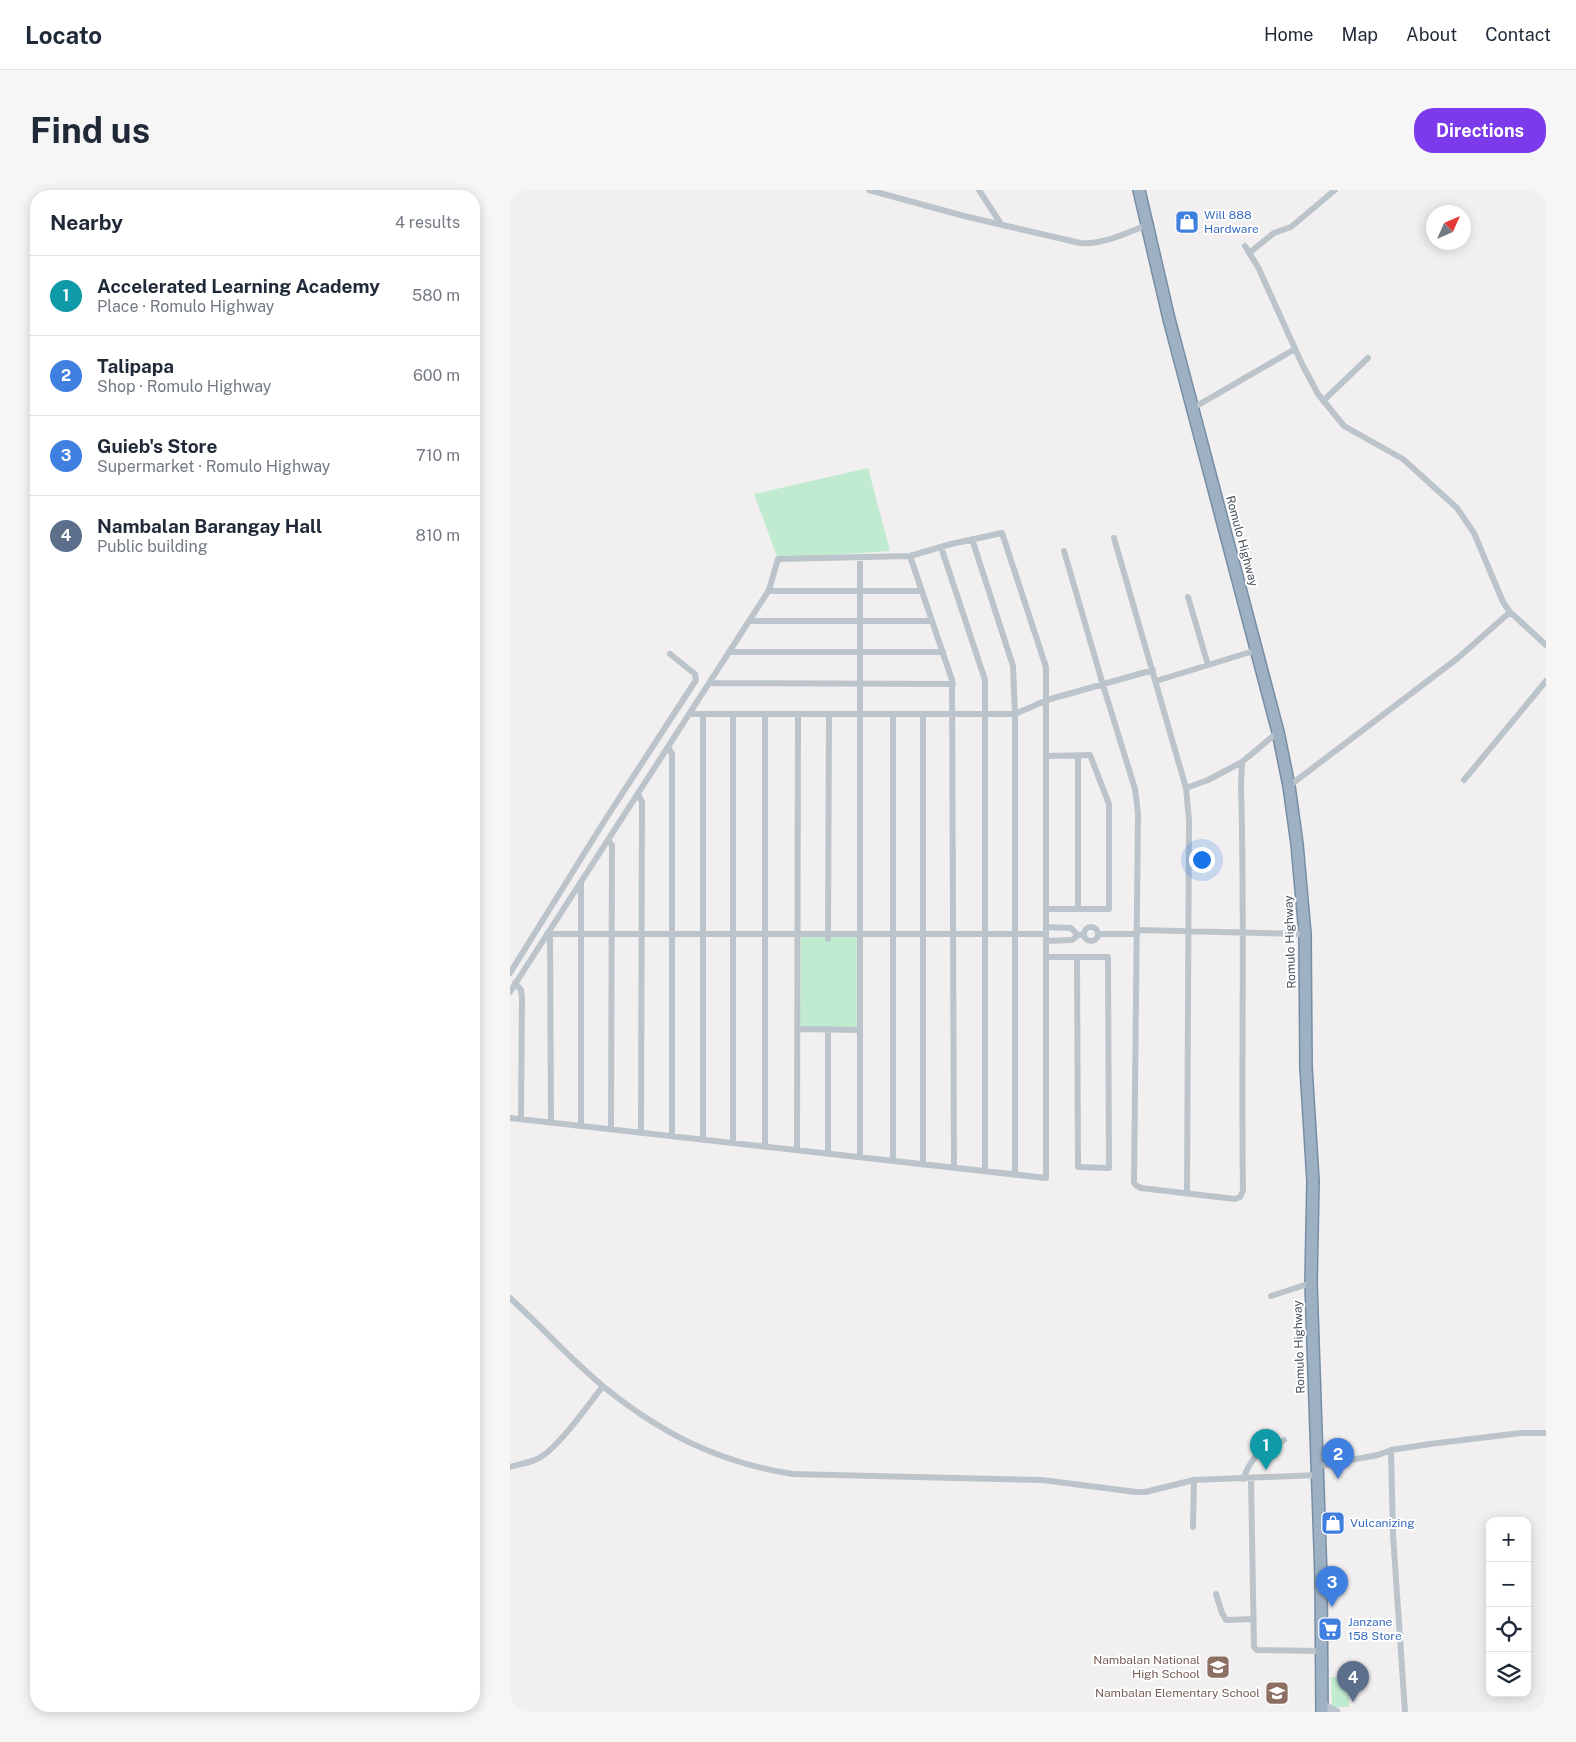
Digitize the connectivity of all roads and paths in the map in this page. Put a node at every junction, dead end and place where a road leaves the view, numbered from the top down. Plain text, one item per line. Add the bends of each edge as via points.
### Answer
1 (869, 190) edge
2 (979, 190) edge
3 (1139, 190) edge
4 (1335, 190) edge
5 (1001, 224) junction
6 (1147, 225) junction
7 (1244, 246) dead end
8 (1249, 253) junction
9 (1295, 349) junction
10 (1368, 358) dead end
11 (1323, 401) junction
12 (1193, 408) junction
13 (1114, 538) dead end
14 (972, 539) junction
15 (941, 547) junction
16 (1064, 551) dead end
17 (910, 556) junction
18 (860, 557) junction
19 (860, 591) junction
20 (922, 591) junction
21 (768, 592) junction
22 (1188, 597) dead end
23 (1510, 612) junction
24 (749, 621) junction
25 (860, 621) junction
26 (932, 621) junction
27 (1546, 645) edge
28 (1257, 650) junction
29 (729, 652) junction
30 (860, 652) junction
31 (943, 652) junction
32 (670, 654) dead end
33 (1208, 665) junction
34 (1153, 670) junction
35 (1156, 681) junction
36 (1546, 682) edge
37 (709, 683) junction
38 (860, 683) junction
39 (952, 684) junction
40 (1103, 685) junction
41 (1047, 700) junction
42 (689, 714) junction
43 (703, 714) junction
44 (733, 714) junction
45 (765, 714) junction
46 (798, 714) junction
47 (829, 714) junction
48 (860, 714) junction
49 (893, 714) junction
50 (923, 714) junction
51 (954, 714) junction
52 (986, 714) junction
53 (1015, 714) junction
54 (1278, 732) junction
55 (668, 747) junction
56 (1078, 755) junction
57 (1047, 756) junction
58 (1242, 762) junction
59 (1464, 780) dead end
60 (1289, 786) junction
61 (1186, 788) junction
62 (638, 794) junction
63 (608, 840) junction
64 (581, 881) junction
65 (1046, 909) junction
66 (1078, 909) junction
67 (549, 932) junction
68 (1137, 932) junction
69 (1189, 932) junction
70 (1243, 932) junction
71 (581, 934) junction
72 (612, 934) junction
73 (642, 934) junction
74 (672, 934) junction
75 (703, 934) junction
76 (733, 934) junction
77 (765, 934) junction
78 (798, 934) junction
79 (860, 934) junction
80 (893, 934) junction
81 (923, 934) junction
82 (954, 934) junction
83 (985, 934) junction
84 (1015, 934) junction
85 (1046, 934) junction
86 (1099, 934) junction
87 (1304, 934) junction
88 (1081, 935) junction
89 (828, 937) junction
90 (1046, 957) junction
91 (1077, 957) junction
92 (510, 973) edge
93 (515, 984) junction
94 (510, 992) edge
95 (798, 1029) junction
96 (828, 1029) junction
97 (860, 1030) junction
98 (510, 1118) edge
99 (520, 1119) junction
100 (551, 1122) junction
101 (581, 1126) junction
102 (611, 1129) junction
103 (641, 1132) junction
104 (672, 1136) junction
105 (703, 1140) junction
106 (733, 1143) junction
107 (765, 1147) junction
108 (798, 1150) junction
109 (828, 1154) junction
110 (860, 1157) junction
111 (894, 1161) junction
112 (923, 1164) junction
113 (954, 1168) junction
114 (985, 1172) junction
115 (1015, 1175) junction
116 (1187, 1193) junction
117 (1311, 1282) junction
118 (1270, 1296) dead end
119 (510, 1298) edge
120 (603, 1386) junction
121 (1546, 1433) edge
122 (1284, 1440) dead end
123 (1392, 1450) junction
124 (510, 1467) edge
125 (1318, 1471) junction
126 (1248, 1479) junction
127 (1194, 1480) junction
128 (1193, 1527) dead end
129 (1216, 1594) dead end
130 (1253, 1619) junction
131 (1321, 1652) junction
132 (1322, 1708) edge
133 (1336, 1712) edge
134 (1406, 1712) edge

1 - 5 street
2 - 5 street
3 - 6 highway, Romulo Highway
4 - 8 street via 1291,227 1274,233
5 - 6 street via 1091,244
6 - 12 highway, Romulo Highway
7 - 8 street
8 - 9 street
9 - 11 street
9 - 12 street
10 - 11 street
11 - 23 street via 1344,426 1403,459 1457,508 1474,532 1498,593
12 - 28 highway, Romulo Highway
13 - 34 street
14 - 15 street
14 - 41 street via 1002,533 1045,661
14 - 53 street via 1012,666
15 - 17 street
15 - 52 street via 985,680
16 - 40 street
17 - 18 street
17 - 20 street
18 - 19 street
18 - 21 street via 778,559
19 - 20 street
19 - 21 street
19 - 25 street
20 - 26 street
21 - 24 street
22 - 33 street
23 - 27 street
23 - 60 street via 1458,658
24 - 25 street
24 - 29 street
25 - 26 street
25 - 30 street
26 - 31 street
28 - 33 street
28 - 54 highway, Romulo Highway
29 - 30 street
29 - 37 street
30 - 31 street
30 - 38 street
31 - 39 street
32 - 92 street via 695,674 696,680
33 - 35 street
34 - 35 street
34 - 40 street
35 - 61 street
36 - 59 street
37 - 38 street
37 - 42 street
38 - 39 street
38 - 48 street
39 - 51 street
40 - 41 street
40 - 68 street via 1137,799
41 - 53 street
41 - 57 street
42 - 43 street
42 - 55 street
43 - 44 street
43 - 75 street
44 - 45 street
44 - 76 street
45 - 46 street
45 - 77 street
46 - 47 street
46 - 78 street
47 - 48 street
47 - 89 street
48 - 49 street
48 - 79 street
49 - 50 street
49 - 80 street
50 - 51 street
50 - 81 street
51 - 52 street
51 - 82 street
52 - 53 street
52 - 83 street
53 - 84 street
54 - 58 street
54 - 60 highway, Romulo Highway
55 - 62 street
55 - 74 street via 672,754
56 - 57 street
56 - 66 street
56 - 66 street via 1090,755 1109,804 1109,910
57 - 65 street
58 - 61 street
58 - 70 street
60 - 87 highway, Romulo Highway via 1299,859
61 - 69 street
62 - 63 street
62 - 73 street via 642,802
63 - 64 street
63 - 72 street via 612,845
64 - 67 street
64 - 71 street
65 - 66 street
65 - 85 street
67 - 71 street
67 - 93 street
67 - 100 street
68 - 69 street
68 - 86 street
68 - 116 street via 1134,1183 1141,1188
69 - 70 street
69 - 116 street
70 - 87 street
70 - 116 street via 1242,1195 1235,1199
71 - 72 street
71 - 101 street
72 - 73 street
72 - 102 street
73 - 74 street
73 - 103 street
74 - 75 street
74 - 104 street
75 - 76 street
75 - 105 street
76 - 77 street
76 - 106 street
77 - 78 street
77 - 107 street
78 - 89 street
78 - 95 street
79 - 80 street
79 - 89 street
79 - 97 street
80 - 81 street
80 - 111 street
81 - 82 street
81 - 112 street
82 - 83 street
82 - 113 street
83 - 84 street
83 - 114 street
84 - 85 street
84 - 115 street
85 - 88 street via 1072,940
85 - 88 street via 1071,928
85 - 90 street
86 - 88 street via 1093,941
86 - 88 street via 1092,927
87 - 117 highway, Romulo Highway via 1306,1067 1313,1181
90 - 91 street
90 - 115 street via 1046,1178
91 - 91 street via 1108,957 1109,1168 1078,1167
93 - 94 street
93 - 99 street via 522,997
95 - 96 street
95 - 108 street
96 - 97 street
96 - 109 street
97 - 110 street
98 - 99 street
99 - 100 street
100 - 101 street
101 - 102 street
102 - 103 street
103 - 104 street
104 - 105 street
105 - 106 street
106 - 107 street
107 - 108 street
108 - 109 street
109 - 110 street
110 - 111 street
111 - 112 street
112 - 113 street
113 - 114 street
114 - 115 street
117 - 118 street
117 - 125 highway, Romulo Highway
119 - 120 street
120 - 124 street via 572,1425 542,1455
120 - 127 street via 685,1441 732,1460 792,1474 1042,1480 1136,1492
121 - 123 street via 1520,1433
122 - 126 street via 1263,1450 1249,1464
123 - 125 street
123 - 134 street via 1394,1554
125 - 126 street
125 - 131 highway, Romulo Highway
126 - 127 street
126 - 130 street
127 - 128 street
129 - 130 street via 1226,1620
130 - 131 street via 1254,1647 1257,1650
131 - 132 highway, Romulo Highway
132 - 133 main road

